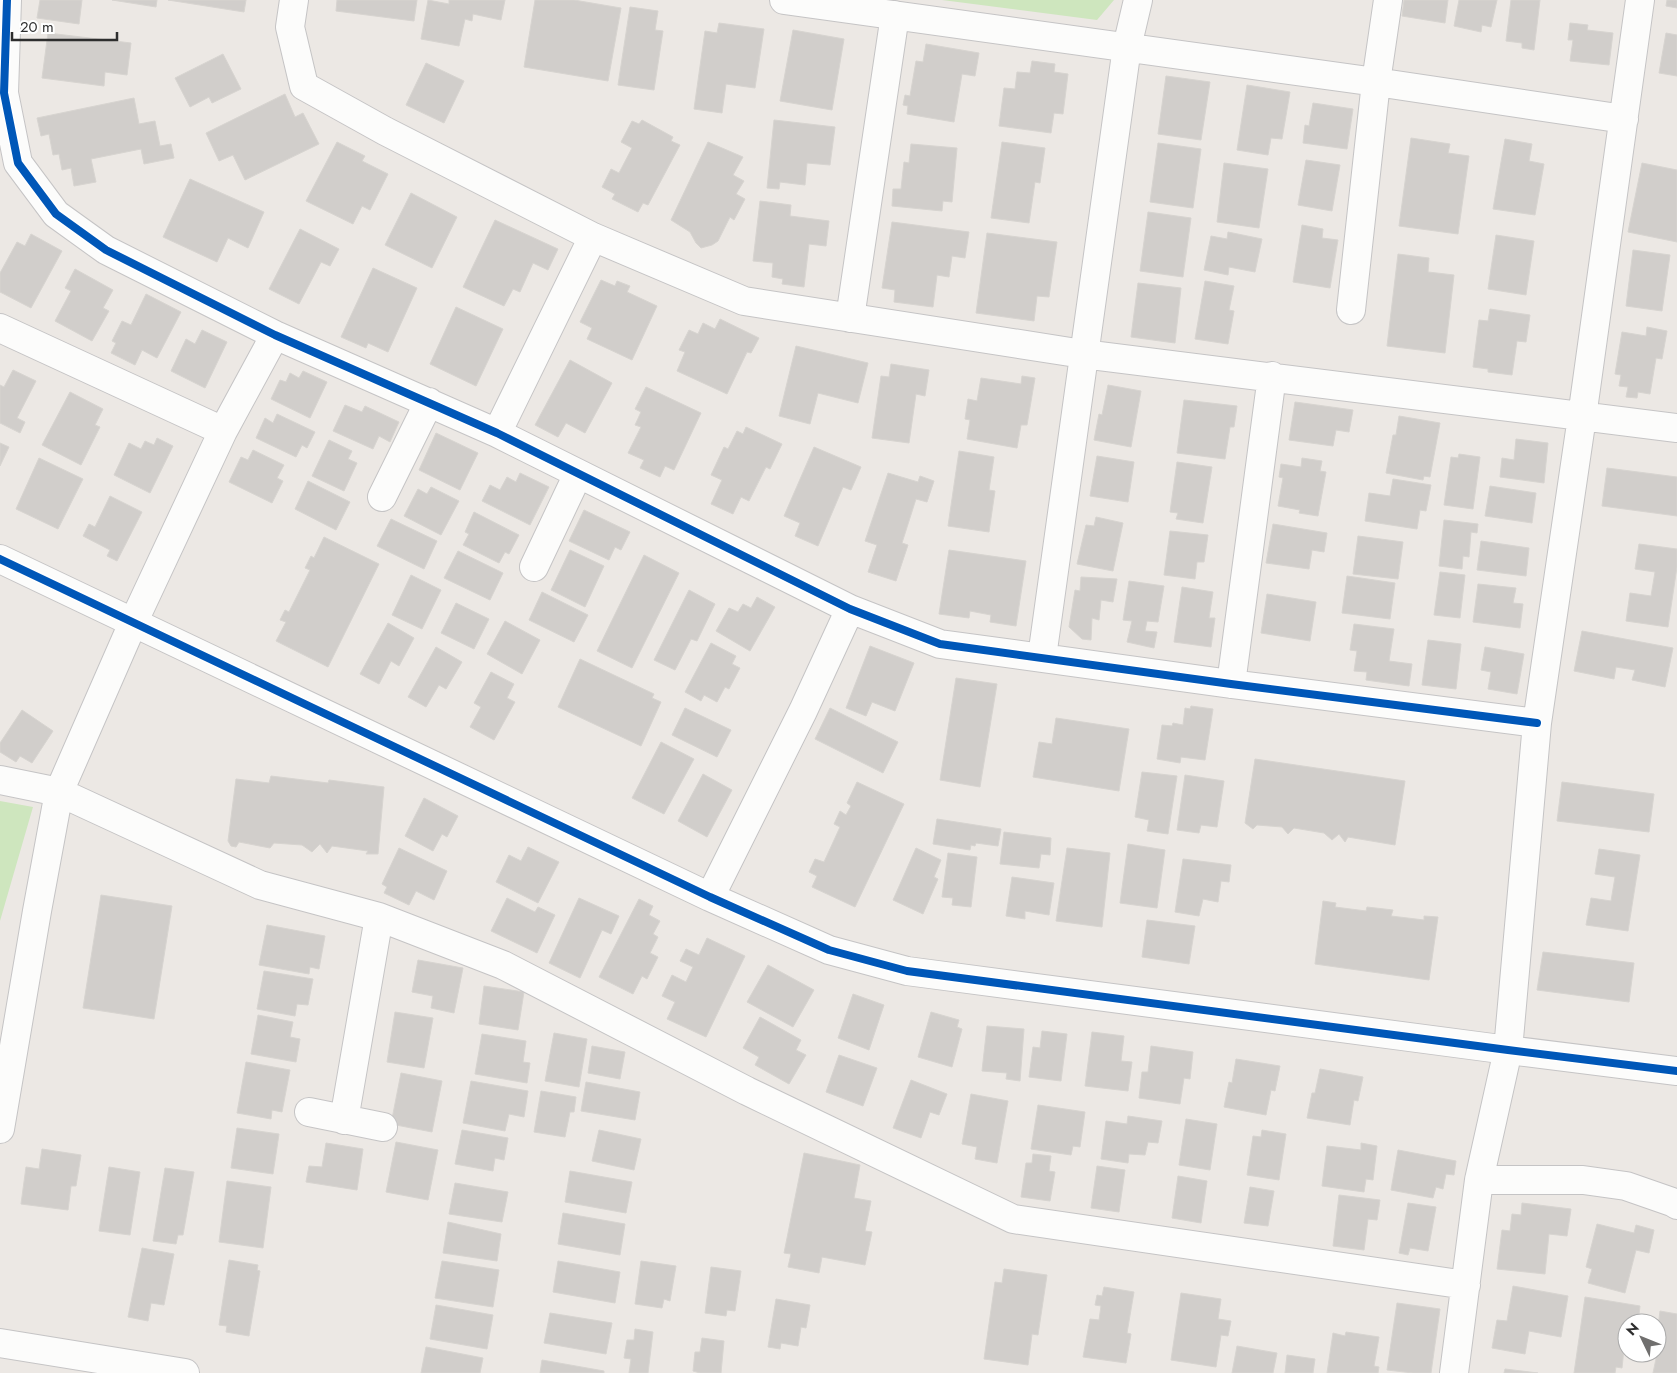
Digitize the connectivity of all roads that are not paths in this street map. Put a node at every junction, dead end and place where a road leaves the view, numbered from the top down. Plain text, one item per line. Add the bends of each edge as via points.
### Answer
1 (7, 0) edge
2 (294, 0) edge
3 (784, 0) edge
4 (1138, 0) edge
5 (1388, 0) edge
6 (1640, 0) edge
7 (895, 15) junction
8 (1127, 47) junction
9 (1376, 82) junction
10 (2, 93) edge
11 (1624, 120) junction
12 (593, 237) junction
13 (1351, 310) dead end
14 (850, 318) junction
15 (0, 328) edge
16 (275, 335) junction
17 (1083, 354) junction
18 (1272, 376) junction
19 (428, 402) junction
20 (1582, 417) junction
21 (1677, 428) edge
22 (223, 431) junction
23 (497, 432) junction
24 (578, 474) junction
25 (382, 497) dead end
26 (0, 559) edge
27 (534, 567) dead end
28 (850, 609) junction
29 (133, 623) junction
30 (1042, 657) junction
31 (1231, 684) junction
32 (1537, 723) junction
33 (0, 780) edge
34 (59, 792) junction
35 (710, 897) junction
36 (379, 917) junction
37 (1508, 1050) junction
38 (1677, 1071) edge
39 (3, 1093) edge
40 (309, 1112) dead end
41 (344, 1120) junction
42 (383, 1127) dead end
43 (0, 1129) edge
44 (1479, 1180) junction
45 (1677, 1205) edge
46 (1466, 1285) junction
47 (0, 1343) edge
48 (184, 1373) edge
49 (1454, 1373) edge

1 - 10 street
2 - 12 street via 290,27 304,86 385,132
3 - 7 street
4 - 8 street
5 - 9 street
6 - 11 street
7 - 8 street
7 - 14 street
8 - 9 street
8 - 17 street
9 - 11 street
9 - 13 street
10 - 16 street via 18,163 56,214 106,250
11 - 20 street
12 - 14 street via 744,301
12 - 23 street
14 - 17 street
15 - 22 street
16 - 19 street
16 - 22 street
17 - 18 street
17 - 30 street
18 - 20 street
18 - 31 street
19 - 23 street
19 - 25 street
20 - 21 street
20 - 32 street
22 - 29 street
23 - 24 street
24 - 27 street
24 - 28 street
26 - 29 street
28 - 30 street via 940,644
28 - 35 street
29 - 34 street
29 - 35 street
30 - 31 street
31 - 32 street
32 - 37 street
33 - 34 street
34 - 36 street via 260,885
34 - 39 street
35 - 37 street via 829,950 907,971
36 - 41 street
36 - 46 street via 503,965 747,1091 1013,1219
37 - 38 street
37 - 44 street
39 - 43 street
40 - 41 street
41 - 42 street
44 - 45 street via 1583,1180 1626,1186
44 - 46 street
46 - 49 street
47 - 48 street

